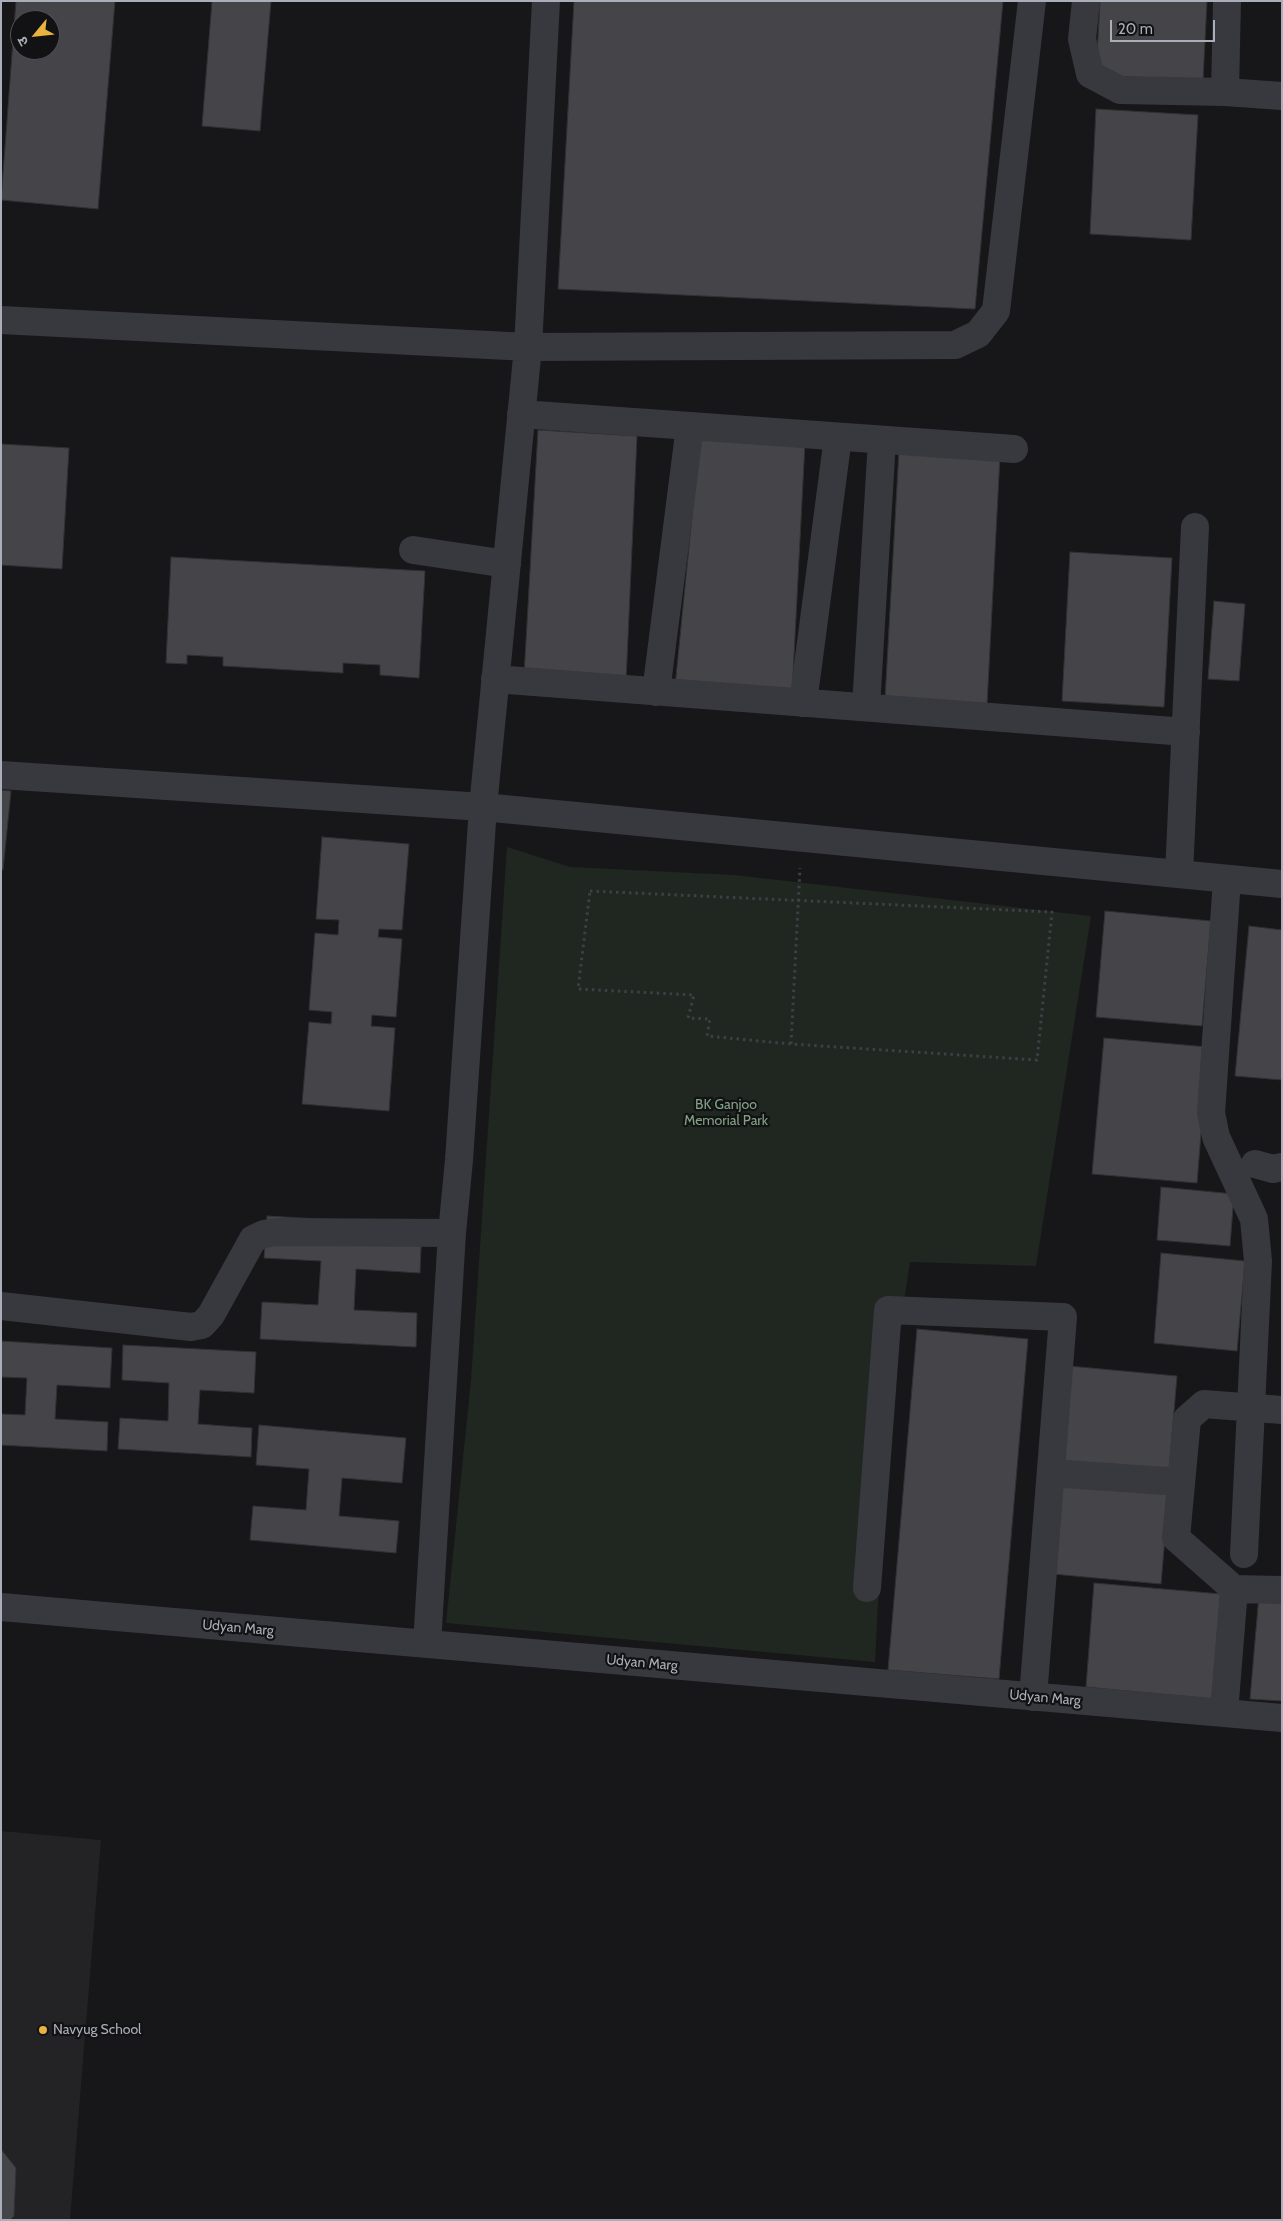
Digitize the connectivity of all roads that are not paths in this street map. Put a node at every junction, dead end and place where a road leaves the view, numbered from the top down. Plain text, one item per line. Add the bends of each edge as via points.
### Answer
1 (546, 1) edge
2 (1032, 1) edge
3 (1086, 1) edge
4 (1227, 1) edge
5 (1225, 92) junction
6 (1282, 96) edge
7 (1, 320) edge
8 (528, 347) junction
9 (521, 414) junction
10 (690, 426) junction
11 (838, 437) junction
12 (882, 440) junction
13 (1014, 449) dead end
14 (1195, 527) dead end
15 (413, 550) dead end
16 (507, 564) junction
17 (495, 679) junction
18 (656, 692) junction
19 (802, 703) junction
20 (866, 707) junction
21 (1186, 732) junction
22 (1, 775) edge
23 (483, 807) junction
24 (1179, 874) junction
25 (1227, 879) junction
26 (1282, 884) edge
27 (1255, 1164) dead end
28 (1282, 1167) edge
29 (452, 1233) junction
30 (1, 1306) edge
31 (1251, 1407) junction
32 (1282, 1410) edge
33 (1051, 1473) junction
34 (1180, 1482) junction
35 (1244, 1554) dead end
36 (867, 1588) dead end
37 (1234, 1589) junction
38 (1282, 1590) edge
39 (1, 1608) edge
40 (426, 1644) junction
41 (1033, 1697) junction
42 (1224, 1713) junction
43 (1282, 1718) edge

1 - 8 street
2 - 8 street via 996,311 978,334 955,345
3 - 5 street via 1082,39 1090,74 1120,90
4 - 5 street
5 - 6 street
7 - 8 street
8 - 9 street
9 - 10 street
9 - 16 street
10 - 11 street
10 - 18 street
11 - 12 street
11 - 19 street
12 - 13 street
12 - 20 street
14 - 21 street
15 - 16 street
16 - 17 street
17 - 18 street
17 - 23 street
18 - 19 street
19 - 20 street
20 - 21 street
21 - 24 street
22 - 23 street
23 - 24 street
23 - 29 street via 460,1160
24 - 25 street
25 - 26 street
25 - 31 street via 1211,1113 1216,1137 1254,1219 1258,1261
27 - 28 street via 1273,1169
29 - 30 street via 264,1234 253,1240 212,1315 202,1325 191,1327
29 - 40 street
31 - 32 street
31 - 34 street via 1204,1404 1187,1419
31 - 35 street
33 - 34 street
33 - 36 street via 1063,1317 888,1310
33 - 41 street
34 - 37 street via 1176,1538
37 - 38 street
37 - 42 street
39 - 40 street, Udyan Marg
40 - 41 street, Udyan Marg
41 - 42 street, Udyan Marg
42 - 43 street, Udyan Marg

